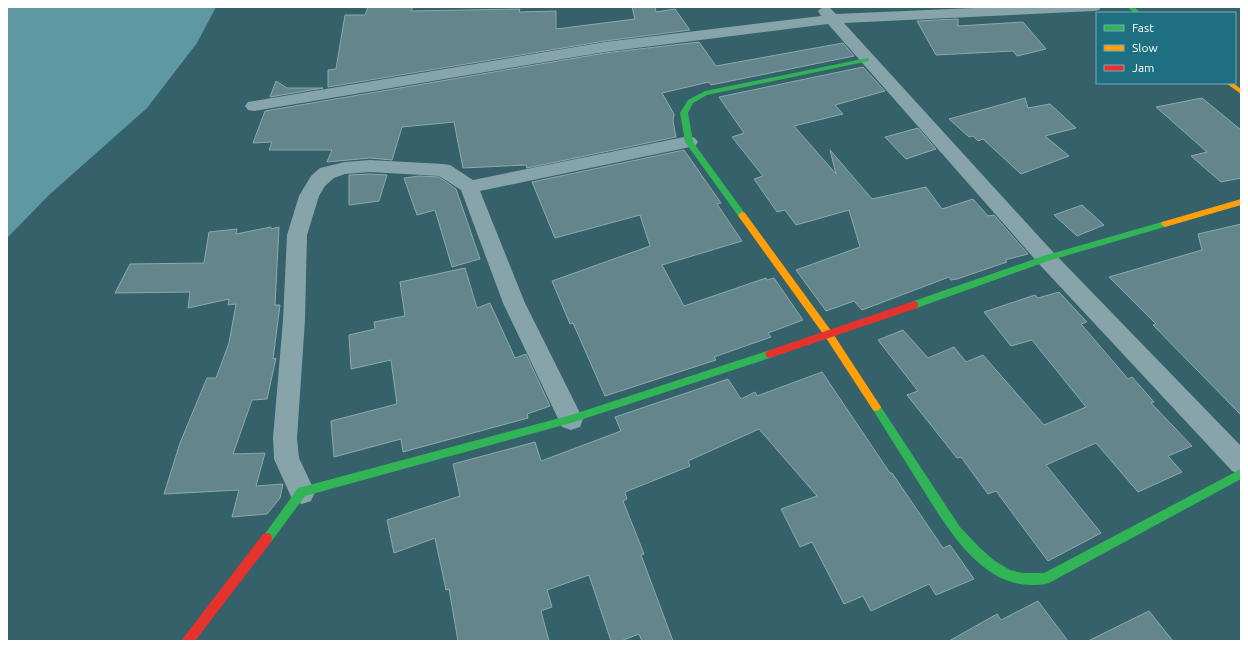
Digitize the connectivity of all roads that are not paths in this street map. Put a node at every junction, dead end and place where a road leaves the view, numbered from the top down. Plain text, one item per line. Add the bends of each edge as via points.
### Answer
1 (1094, 7) edge
2 (826, 13) edge
3 (867, 60) junction
4 (1230, 84) edge
5 (1241, 92) edge
6 (254, 106) dead end
7 (689, 142) junction
8 (469, 187) junction
9 (1241, 202) edge
10 (1046, 258) junction
11 (829, 335) junction
12 (570, 419) junction
13 (1241, 463) edge
14 (1241, 474) edge
15 (302, 492) junction
16 (188, 641) edge

1 - 2 street
2 - 3 street
2 - 6 street via 604,47
3 - 7 street via 705,93 692,99 684,110 683,119
3 - 10 street
4 - 5 street
7 - 8 street
7 - 11 street
8 - 12 street via 514,303
8 - 15 street via 443,170 370,166 327,173 318,181 309,196 297,236 285,438 287,459
9 - 10 street
10 - 11 street
10 - 13 street
11 - 12 street
11 - 14 street via 956,530 974,551 993,567 1017,578 1045,579
12 - 15 street
15 - 16 street

